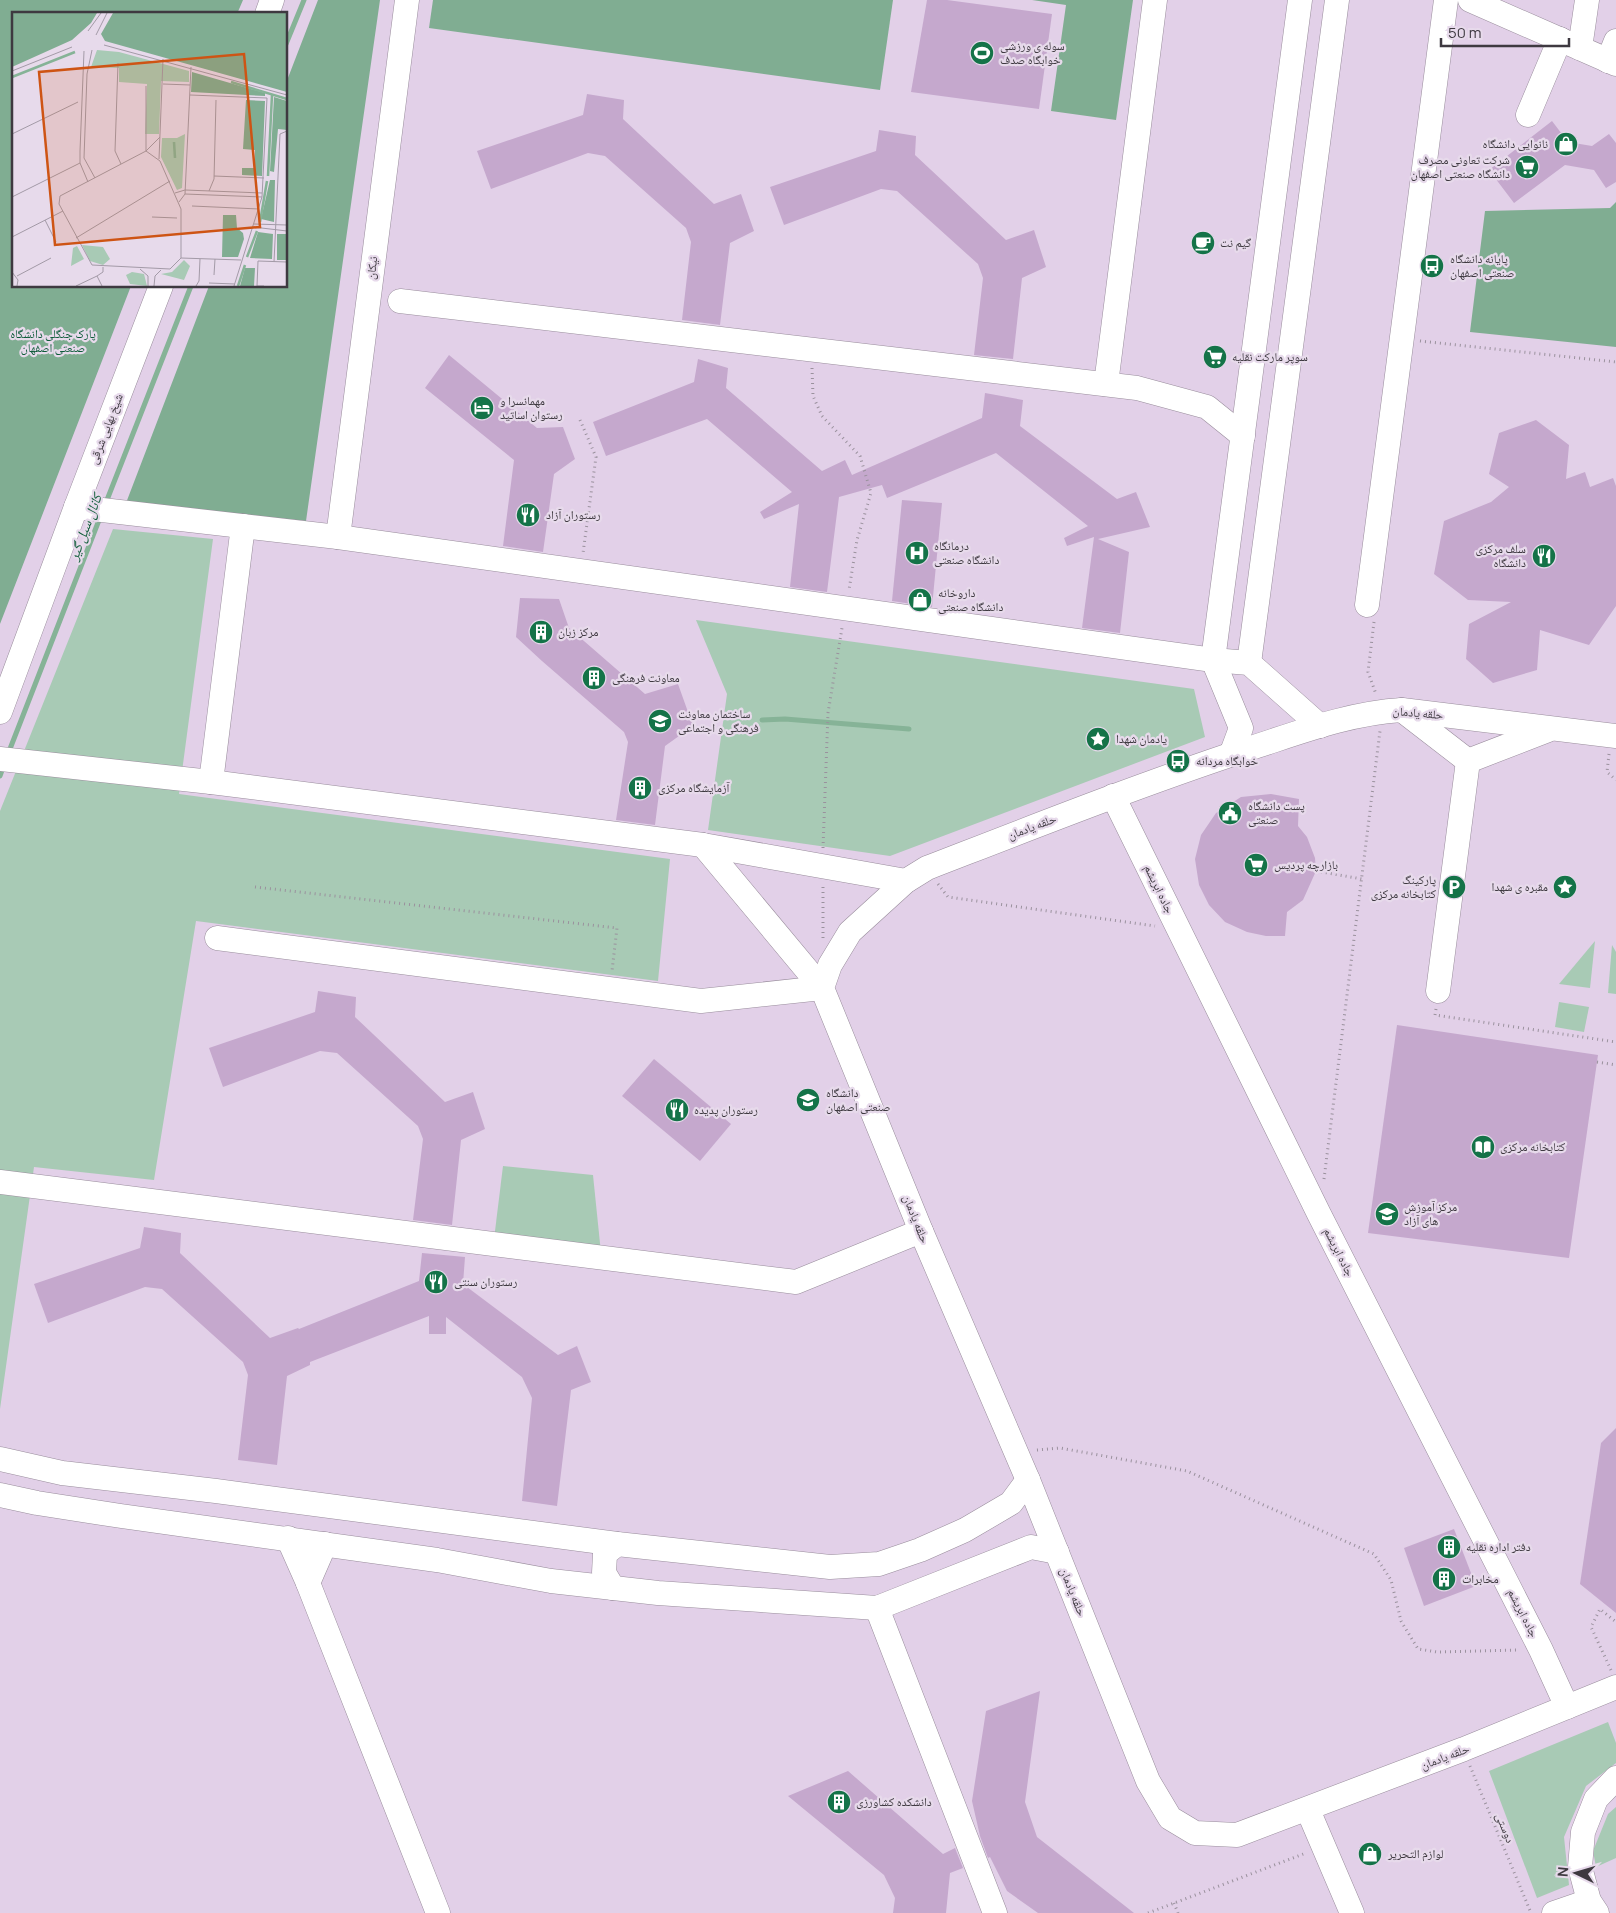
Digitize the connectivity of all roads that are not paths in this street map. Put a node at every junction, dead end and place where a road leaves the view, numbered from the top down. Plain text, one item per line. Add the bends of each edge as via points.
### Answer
1 (272, 0) edge
2 (407, 0) edge
3 (1155, 0) edge
4 (1300, 0) edge
5 (1337, 0) edge
6 (1446, 0) edge
7 (1470, 0) edge
8 (1587, 0) edge
9 (268, 12) edge
10 (1570, 44) junction
11 (1613, 55) edge
12 (1528, 115) dead end
13 (160, 288) edge
14 (400, 301) dead end
15 (1106, 384) junction
16 (1243, 436) junction
17 (76, 507) junction
18 (243, 526) junction
19 (338, 537) junction
20 (1367, 604) road end
21 (1213, 660) junction
22 (1249, 664) junction
23 (1392, 710) junction
24 (0, 712) edge
25 (1320, 726) junction
26 (1551, 729) junction
27 (1613, 736) edge
28 (1232, 755) junction
29 (0, 759) edge
30 (1468, 761) junction
31 (211, 782) junction
32 (1113, 796) junction
33 (703, 845) junction
34 (906, 881) junction
35 (217, 938) dead end
36 (822, 988) junction
37 (1438, 991) road end
38 (0, 1182) edge
39 (921, 1231) junction
40 (0, 1459) edge
41 (1028, 1480) junction
42 (0, 1495) edge
43 (288, 1538) junction
44 (325, 1544) junction
45 (617, 1544) junction
46 (1057, 1552) junction
47 (308, 1583) junction
48 (613, 1588) junction
49 (877, 1608) junction
50 (1614, 1679) edge
51 (1567, 1707) junction
52 (1616, 1778) edge
53 (1308, 1810) junction
54 (1593, 1907) edge
55 (438, 1913) edge
56 (995, 1913) edge
57 (1352, 1913) edge
58 (1554, 1913) edge

1 - 9 street
2 - 19 street, نیکان
3 - 15 street
4 - 16 street
5 - 22 street
6 - 20 street
7 - 10 street
8 - 10 street
10 - 11 street
10 - 12 street
13 - 17 street, شیخ بهایی شرقی
14 - 15 street
15 - 16 street via 1137,388 1207,407
16 - 21 street
17 - 18 street
17 - 24 street, شیخ بهایی شرقی
18 - 19 street
18 - 31 street
19 - 21 street
21 - 22 street
21 - 28 street via 1241,728
22 - 25 street
23 - 25 street, حلقه یادمان
23 - 26 street, حلقه یادمان
23 - 30 street
25 - 28 street, حلقه یادمان
26 - 27 street, حلقه یادمان
26 - 30 street
28 - 32 street, حلقه یادمان
29 - 31 street
30 - 37 street
31 - 33 street
32 - 34 street, حلقه یادمان via 927,868
32 - 51 street, جاده ابریشم via 1319,1214 1542,1650
33 - 34 street
33 - 36 street
34 - 36 street, حلقه یادمان via 850,932 830,965
35 - 36 street via 701,1001
36 - 39 street, حلقه یادمان
38 - 39 street via 796,1282
39 - 41 street, حلقه یادمان
40 - 45 street via 62,1473
41 - 45 street via 1011,1503 965,1530 879,1564 830,1568
41 - 46 street, حلقه یادمان
42 - 43 street
43 - 44 street
43 - 47 street
44 - 47 street
44 - 48 street
45 - 48 street via 605,1554 604,1573
46 - 49 street via 1031,1547
46 - 53 street, حلقه یادمان via 1148,1781 1170,1818 1195,1833 1237,1835
47 - 55 street
48 - 49 street
49 - 56 street
50 - 51 street, حلقه یادمان
51 - 53 street, حلقه یادمان
52 - 54 street via 1596,1799 1583,1832 1580,1867
53 - 57 street
54 - 58 street

